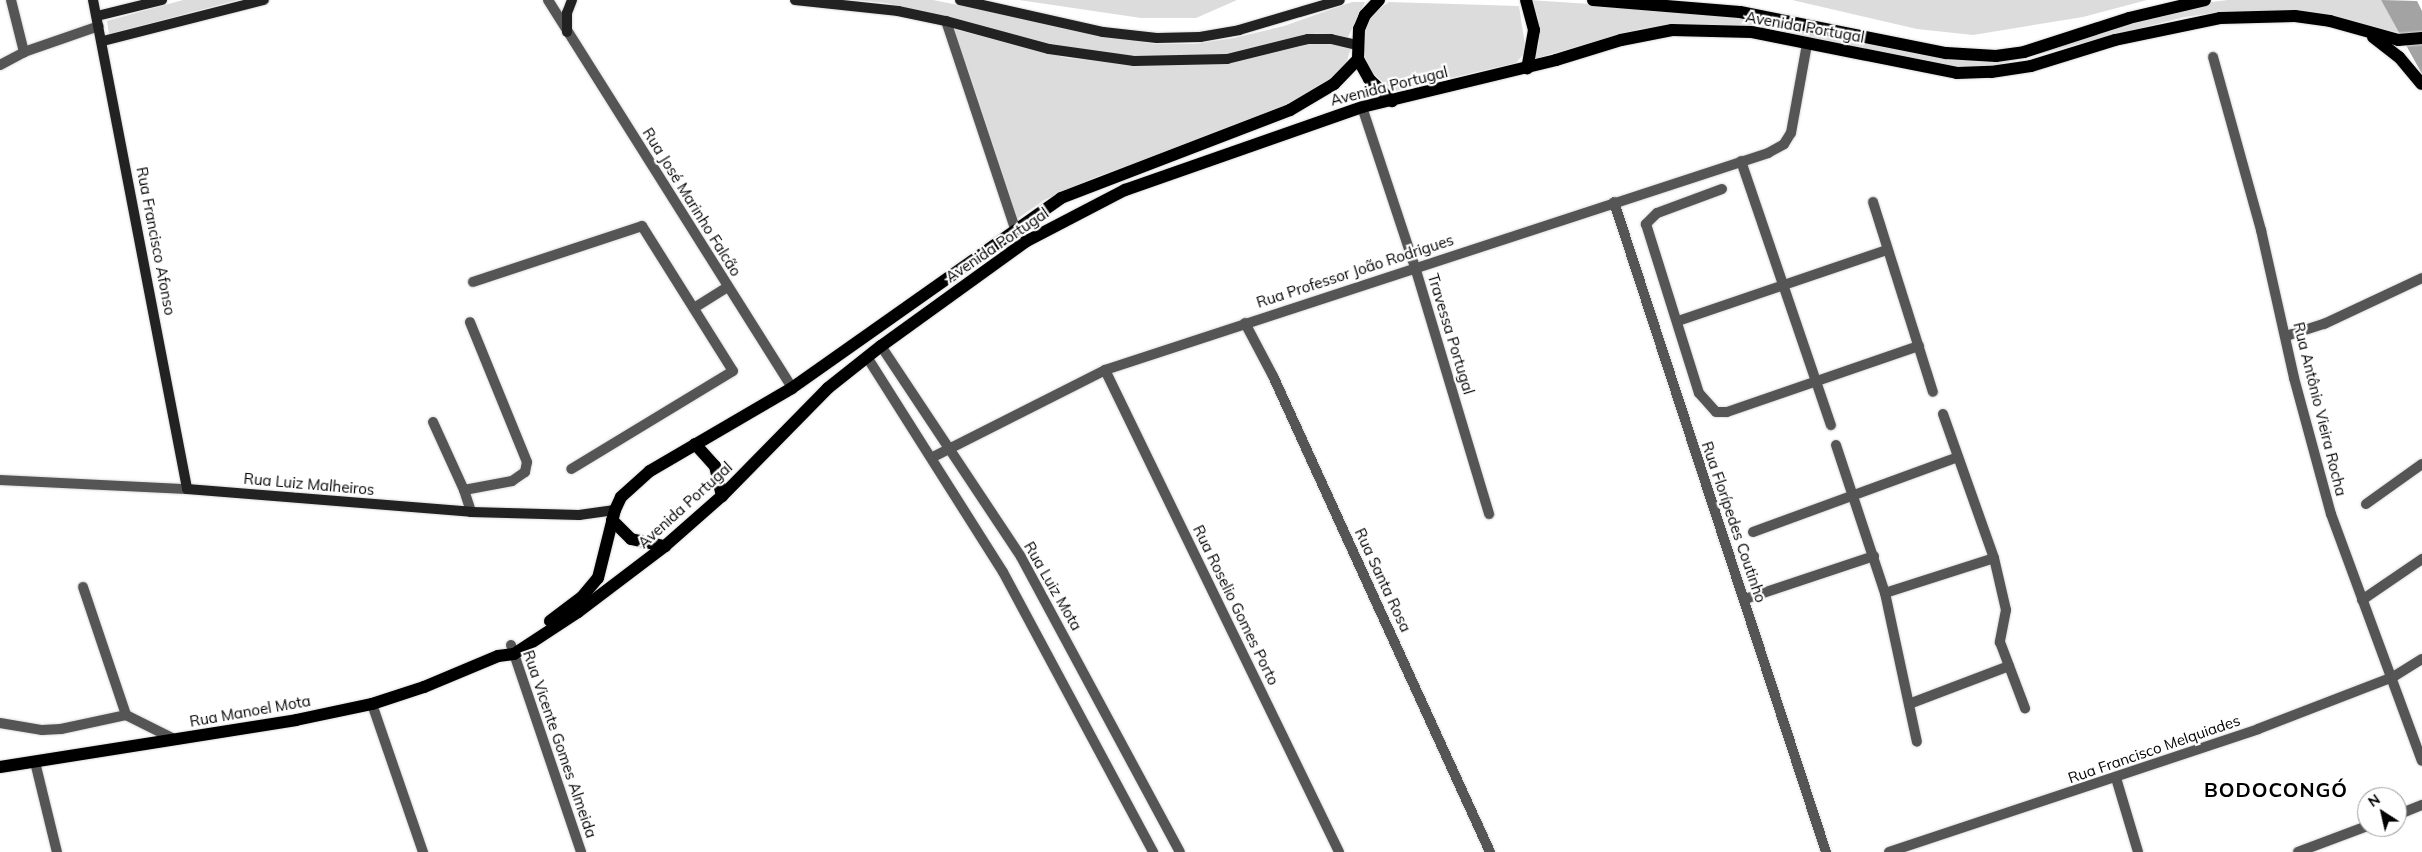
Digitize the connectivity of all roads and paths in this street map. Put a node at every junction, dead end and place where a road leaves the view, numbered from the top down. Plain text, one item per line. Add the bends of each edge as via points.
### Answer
1 (11, 0) edge
2 (93, 0) edge
3 (162, 0) edge
4 (264, 0) edge
5 (548, 0) edge
6 (572, 0) edge
7 (795, 0) edge
8 (960, 0) edge
9 (1340, 0) edge
10 (1379, 0) edge
11 (1526, 0) edge
12 (1593, 0) edge
13 (2205, 0) edge
14 (98, 21) junction
15 (946, 21) junction
16 (567, 32) junction
17 (2367, 33) junction
18 (2422, 38) edge
19 (103, 41) junction
20 (1807, 44) junction
21 (1356, 45) junction
22 (24, 52) junction
23 (2213, 57) dead end
24 (1358, 59) junction
25 (0, 65) edge
26 (1527, 68) junction
27 (2422, 84) edge
28 (1392, 101) junction
29 (1362, 107) junction
30 (1740, 160) junction
31 (1722, 190) dead end
32 (1614, 202) junction
33 (1873, 202) dead end
34 (1016, 228) junction
35 (1887, 250) junction
36 (1415, 267) junction
37 (2422, 278) edge
38 (473, 282) dead end
39 (1782, 286) junction
40 (728, 287) junction
41 (694, 308) junction
42 (1678, 321) junction
43 (470, 322) dead end
44 (1245, 323) junction
45 (2286, 336) junction
46 (881, 346) junction
47 (1919, 346) junction
48 (867, 357) junction
49 (1106, 370) junction
50 (1816, 381) junction
51 (792, 388) junction
52 (1933, 392) dead end
53 (1943, 414) dead end
54 (434, 422) dead end
55 (1831, 425) dead end
56 (695, 444) junction
57 (1836, 445) dead end
58 (949, 448) junction
59 (933, 457) junction
60 (1958, 458) junction
61 (2422, 464) edge
62 (571, 469) dead end
63 (0, 480) edge
64 (187, 489) junction
65 (464, 490) junction
66 (1851, 495) junction
67 (722, 496) junction
68 (2366, 504) dead end
69 (471, 512) junction
70 (1489, 514) dead end
71 (614, 515) junction
72 (1753, 532) dead end
73 (665, 546) junction
74 (1874, 556) junction
75 (1994, 558) junction
76 (2422, 558) edge
77 (83, 587) dead end
78 (1885, 593) junction
79 (1745, 599) junction
80 (2362, 600) junction
81 (512, 649) junction
82 (2422, 659) edge
83 (2009, 666) junction
84 (2393, 677) junction
85 (372, 704) junction
86 (1909, 704) junction
87 (2025, 708) dead end
88 (126, 715) junction
89 (0, 723) edge
90 (176, 740) junction
91 (1917, 742) dead end
92 (2422, 761) edge
93 (35, 762) junction
94 (0, 766) edge
95 (2116, 778) junction
96 (2422, 805) edge
97 (2407, 811) edge
98 (2357, 830) edge
99 (57, 852) edge
100 (423, 852) edge
101 (581, 852) edge
102 (1153, 852) edge
103 (1180, 852) edge
104 (1339, 852) edge
105 (1490, 852) edge
106 (1826, 852) edge
107 (1889, 852) edge
108 (2138, 852) edge
109 (2298, 852) edge

1 - 22 street
2 - 14 street, Rua Francisco Afonso
3 - 14 street
4 - 19 street
5 - 16 street, Rua José Marinho Falcão
6 - 16 street via 567,13
7 - 15 street via 898,11
8 - 9 street via 1103,32 1157,38 1200,37 1239,30
10 - 21 main road via 1365,15
11 - 26 main road via 1534,30
12 - 13 main road, Avenida Portugal via 1748,13 1946,53 1996,56 2024,52 2129,18
14 - 19 street, Rua Francisco Afonso
14 - 22 street
15 - 21 street via 1049,49 1134,62 1227,59 1308,39 1331,39
15 - 34 street
16 - 40 street, Rua José Marinho Falcão
17 - 18 main road, Avenida Portugal via 2398,40
17 - 20 main road, Avenida Portugal via 2330,21 2295,16 2220,18 2115,40 2031,66 1957,73
17 - 27 main road via 2399,57
19 - 64 street, Rua Francisco Afonso
20 - 26 main road, Avenida Portugal via 1752,32 1672,30 1621,40
20 - 30 street, Rua Professor João Rodrigues via 1791,134 1776,149
21 - 24 main road
22 - 25 street
23 - 45 street, Rua Antônio Vieira Rocha via 2261,230
24 - 28 main road via 1369,79
24 - 34 main road, Avenida Portugal via 1334,84 1290,110 1081,188
26 - 28 main road, Avenida Portugal
28 - 29 main road, Avenida Portugal
29 - 36 street, Travessa Portugal
29 - 46 main road, Avenida Portugal via 1096,203 1025,242
30 - 32 street, Rua Professor João Rodrigues
30 - 39 street
31 - 42 street via 1658,213 1646,224
32 - 36 street, Rua Professor João Rodrigues
32 - 79 street, Rua Florípedes Coutinho
33 - 35 street
34 - 51 main road, Avenida Portugal
35 - 39 street
35 - 47 street
36 - 44 street, Rua Professor João Rodrigues
36 - 70 street, Travessa Portugal
37 - 45 street via 2324,324
38 - 41 street via 642,226
39 - 42 street
39 - 50 street
40 - 41 street
40 - 51 street, Rua José Marinho Falcão
41 - 62 street via 733,371
42 - 50 street via 1699,393 1716,412 1727,412
43 - 65 street via 527,462 525,472 512,481
44 - 49 street, Rua Professor João Rodrigues
44 - 105 street, Rua Santa Rosa via 1280,392
45 - 80 street, Rua Antônio Vieira Rocha via 2331,514
46 - 48 main road, Avenida Portugal
46 - 58 street, Rua Luiz Mota
47 - 50 street
47 - 52 street
48 - 59 street
48 - 67 main road, Avenida Portugal via 828,388
49 - 58 street, Rua Professor João Rodrigues
49 - 104 street, Rua Roselio Gomes Porto
50 - 55 street
51 - 56 main road, Avenida Portugal
53 - 60 street
54 - 65 street
56 - 67 main road via 715,466
56 - 71 main road, Avenida Portugal via 631,486
57 - 66 street
58 - 59 street, Rua Professor João Rodrigues
58 - 103 street, Rua Luiz Mota via 1031,574
59 - 102 street via 1033,624
60 - 66 street
60 - 75 street
61 - 68 street
63 - 64 street, Rua Luiz Malheiros
64 - 69 street, Rua Luiz Malheiros
65 - 69 street
66 - 72 street
66 - 74 street
67 - 73 main road, Avenida Portugal
69 - 71 street, Rua Luiz Malheiros
71 - 73 main road via 632,539
71 - 81 main road, Avenida Portugal via 598,578 581,598
73 - 81 main road, Avenida Portugal via 578,612
74 - 78 street
74 - 79 street
75 - 78 street
75 - 83 street via 2006,610 2000,642
76 - 80 street
77 - 88 street
78 - 86 street
79 - 106 street, Rua Florípedes Coutinho
80 - 84 street, Rua Antônio Vieira Rocha
81 - 85 main road, Rua Manoel Mota via 424,687
81 - 101 street, Rua Vicente Gomes Almeida
82 - 84 street, Rua Francisco Melquiades
83 - 86 street
83 - 87 street
84 - 92 street, Rua Antônio Vieira Rocha
84 - 95 street, Rua Francisco Melquiades via 2258,730
85 - 90 main road, Rua Manoel Mota
85 - 100 street
86 - 91 street
88 - 89 street via 61,729 42,730
88 - 90 street
90 - 93 main road, Rua Manoel Mota
93 - 94 main road, Rua Manoel Mota
93 - 99 street
95 - 107 street, Rua Francisco Melquiades
95 - 108 street
96 - 97 street
98 - 109 street

